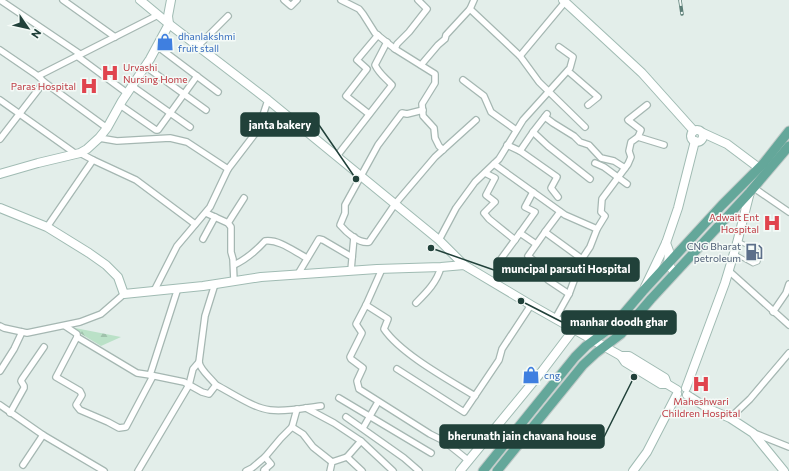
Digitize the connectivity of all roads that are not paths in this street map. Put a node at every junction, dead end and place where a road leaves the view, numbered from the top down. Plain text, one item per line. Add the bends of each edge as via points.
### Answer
1 (0, 0) edge
2 (63, 0) edge
3 (140, 0) edge
4 (171, 0) edge
5 (284, 0) edge
6 (297, 0) edge
7 (341, 0) edge
8 (418, 0) edge
9 (474, 0) edge
10 (564, 1) edge
11 (470, 9) junction
12 (158, 15) junction
13 (228, 16) dead end
14 (169, 24) junction
15 (378, 35) junction
16 (115, 37) junction
17 (387, 42) junction
18 (156, 46) junction
19 (198, 46) junction
20 (559, 47) dead end
21 (395, 49) junction
22 (0, 50) edge
23 (79, 55) junction
24 (520, 56) junction
25 (421, 65) junction
26 (145, 66) junction
27 (568, 71) junction
28 (38, 76) junction
29 (197, 76) junction
30 (463, 80) dead end
31 (44, 82) junction
32 (130, 89) junction
33 (549, 91) junction
34 (218, 92) dead end
35 (184, 94) junction
36 (0, 100) edge
37 (268, 100) junction
38 (120, 105) junction
39 (588, 105) dead end
40 (647, 105) dead end
41 (206, 110) dead end
42 (423, 110) junction
43 (170, 113) junction
44 (19, 114) junction
45 (369, 114) junction
46 (476, 120) dead end
47 (190, 127) dead end
48 (107, 128) junction
49 (585, 128) dead end
50 (516, 130) junction
51 (694, 131) junction
52 (789, 131) edge
53 (533, 132) junction
54 (703, 133) junction
55 (638, 137) junction
56 (99, 138) junction
57 (0, 139) edge
58 (695, 141) junction
59 (507, 146) junction
60 (664, 146) dead end
61 (789, 146) edge
62 (443, 150) junction
63 (520, 151) junction
64 (78, 153) junction
65 (337, 156) junction
66 (93, 160) junction
67 (595, 163) dead end
68 (494, 164) junction
69 (625, 168) junction
70 (759, 168) junction
71 (228, 169) junction
72 (485, 173) junction
73 (0, 174) edge
74 (361, 176) junction
75 (618, 178) junction
76 (590, 179) dead end
77 (627, 184) dead end
78 (752, 190) junction
79 (533, 192) junction
80 (558, 196) dead end
81 (244, 198) dead end
82 (742, 201) junction
83 (395, 204) junction
84 (0, 208) edge
85 (560, 212) junction
86 (789, 212) edge
87 (206, 213) junction
88 (215, 217) junction
89 (228, 223) junction
90 (195, 224) junction
91 (47, 227) junction
92 (597, 229) junction
93 (545, 232) junction
94 (520, 233) junction
95 (354, 237) junction
96 (203, 239) dead end
97 (439, 240) junction
98 (515, 240) junction
99 (738, 241) junction
100 (666, 242) junction
101 (536, 244) junction
102 (734, 254) junction
103 (352, 257) junction
104 (307, 258) junction
105 (582, 259) junction
106 (498, 263) dead end
107 (668, 264) junction
108 (234, 265) junction
109 (464, 265) junction
110 (441, 267) junction
111 (382, 269) junction
112 (352, 270) junction
113 (729, 271) junction
114 (675, 273) junction
115 (298, 274) junction
116 (234, 281) junction
117 (215, 284) junction
118 (789, 284) edge
119 (178, 288) junction
120 (154, 291) junction
121 (643, 291) junction
122 (124, 294) junction
123 (569, 294) junction
124 (416, 303) dead end
125 (531, 305) junction
126 (366, 306) junction
127 (773, 312) junction
128 (555, 319) junction
129 (789, 325) edge
130 (0, 326) edge
131 (65, 326) junction
132 (574, 329) junction
133 (22, 332) junction
134 (77, 337) junction
135 (593, 340) junction
136 (604, 346) junction
137 (44, 347) dead end
138 (789, 353) edge
139 (199, 362) junction
140 (397, 369) dead end
141 (0, 371) edge
142 (152, 375) junction
143 (189, 385) junction
144 (216, 385) junction
145 (681, 392) junction
146 (475, 396) junction
147 (339, 398) dead end
148 (378, 402) junction
149 (0, 405) edge
150 (320, 406) dead end
151 (306, 408) junction
152 (297, 409) junction
153 (10, 413) junction
154 (346, 417) dead end
155 (369, 417) junction
156 (730, 418) junction
157 (292, 427) junction
158 (363, 428) junction
159 (753, 432) junction
160 (43, 436) junction
161 (361, 441) junction
162 (789, 447) edge
163 (431, 453) dead end
164 (265, 457) junction
165 (347, 457) junction
166 (469, 461) junction
167 (332, 462) junction
168 (23, 465) dead end
169 (104, 471) edge
170 (138, 471) edge
171 (246, 471) edge
172 (266, 471) edge
173 (330, 471) edge
174 (362, 471) edge
175 (393, 471) edge
176 (419, 471) edge
177 (460, 471) edge
178 (483, 471) edge
179 (498, 471) edge
180 (633, 471) edge
181 (639, 471) edge
182 (784, 471) edge

1 - 23 street
2 - 16 street
3 - 12 street
4 - 14 street
5 - 6 street via 291,6
7 - 15 street via 359,9
8 - 21 street via 427,9
9 - 11 street
10 - 24 street
10 - 51 street via 642,73
11 - 24 street
11 - 25 street
12 - 14 street
12 - 16 street
13 - 19 street
14 - 18 street
14 - 19 street
15 - 17 street
15 - 45 street via 357,60 367,69 346,96
16 - 23 street
17 - 21 street
17 - 45 street via 375,65 379,74 392,85
18 - 26 street
18 - 29 street
19 - 37 street
20 - 27 street via 573,57
21 - 25 street
22 - 28 street
23 - 28 street
23 - 32 street
24 - 33 street
25 - 42 street via 435,74 435,83 422,104
26 - 32 street
26 - 35 street
27 - 33 street
27 - 39 street via 598,97
28 - 31 street
29 - 34 street
29 - 35 street
30 - 50 street via 484,96 491,112
31 - 44 street
31 - 48 street
32 - 38 street
32 - 43 street
33 - 49 street
33 - 50 street
35 - 41 street
35 - 43 street
36 - 44 street
37 - 65 street
37 - 71 street via 254,135
38 - 43 street via 156,130
38 - 48 street
40 - 55 street via 628,120 641,130
42 - 62 street via 423,116 434,128 435,138
42 - 74 street via 402,113 378,145
43 - 47 street
44 - 57 street
44 - 64 street
45 - 65 street
46 - 62 street
48 - 56 street
50 - 59 street
51 - 54 street via 700,130
51 - 58 street via 691,138
52 - 70 main road
53 - 63 street
53 - 69 street via 546,115 553,124 589,145 601,158 614,161
53 - 76 street
54 - 58 street via 702,139
54 - 70 street via 727,144
55 - 60 street
55 - 69 street via 631,142 628,150 631,157
56 - 64 street
56 - 71 street via 117,141 170,138 187,142
58 - 100 street via 678,208
59 - 63 street
59 - 68 street
61 - 78 main road
62 - 83 street
63 - 80 street via 557,177 551,188
64 - 66 street
64 - 73 street
65 - 74 street
66 - 90 street via 136,180
66 - 91 street
67 - 75 street
68 - 72 street
68 - 79 street
69 - 75 street
70 - 107 main road
71 - 87 street
72 - 97 street via 456,208
72 - 98 street via 495,178 486,195 494,202 484,213
74 - 83 street
74 - 95 street via 345,205 345,213 340,224
75 - 77 street
75 - 92 street via 602,199 601,212 605,216
78 - 82 main road
78 - 86 street
78 - 99 street
79 - 85 street
79 - 94 street via 525,207 535,212
81 - 89 street
82 - 114 main road
82 - 145 street via 722,282
83 - 95 street via 368,242
83 - 97 street
84 - 91 street
85 - 92 street
85 - 93 street
87 - 88 street
87 - 90 street
88 - 89 street
88 - 96 street
89 - 108 street via 231,227
90 - 120 street via 177,246
91 - 122 street via 106,265 118,277
92 - 105 street
93 - 101 street
93 - 105 street
94 - 98 street
94 - 101 street
95 - 103 street
97 - 109 street
98 - 106 street
99 - 102 street
99 - 102 lane via 758,251 758,262 754,264
100 - 107 street via 669,251
100 - 121 street
101 - 123 street via 528,256 538,264 548,276 548,280
102 - 113 street
103 - 104 street via 321,239 316,242
103 - 112 street
104 - 108 street via 276,242 265,241 246,260
104 - 115 street
105 - 123 street
107 - 114 street
107 - 121 main road
108 - 116 street
109 - 110 street
109 - 125 street
110 - 111 street
110 - 124 street via 434,284
111 - 112 street
111 - 126 street
112 - 115 street
113 - 127 street
113 - 145 street
114 - 136 main road via 621,334
115 - 116 street
116 - 117 street
117 - 119 street
117 - 139 street via 205,316
118 - 127 street
119 - 120 street
119 - 142 street
120 - 122 street
121 - 135 main road via 613,326
122 - 131 street via 101,314
123 - 128 street
125 - 128 street
125 - 146 street via 502,349 500,360
126 - 146 street via 388,319 384,329 403,348
126 - 148 street via 356,324 361,335 350,357 363,368 357,381 359,389
127 - 129 street
128 - 132 street
130 - 133 street
131 - 133 street
131 - 134 street via 77,334
132 - 135 street
132 - 166 street via 544,370
133 - 141 street
134 - 142 street via 137,373
134 - 142 street via 56,377 80,391 82,395 76,405 80,410 119,428 126,427
135 - 136 street
135 - 178 main road via 575,357
136 - 145 street via 621,356 629,356 665,378 668,384
136 - 179 main road via 583,365
137 - 153 street via 22,379 24,388
138 - 156 street via 750,399
139 - 143 street via 193,369
139 - 144 street via 200,368
140 - 146 street via 463,412
142 - 143 street
143 - 144 street via 209,394
143 - 170 street
144 - 152 street via 269,410
145 - 156 street
145 - 180 street
145 - 181 street via 650,455
147 - 155 street
148 - 155 street
148 - 166 street via 444,441
149 - 153 street
150 - 151 street
151 - 152 street
151 - 161 street
152 - 157 street
153 - 160 street
154 - 158 street
155 - 158 street
155 - 163 street
156 - 159 street
157 - 164 street
157 - 167 street
158 - 176 street
159 - 162 street
159 - 182 street
160 - 168 street
160 - 169 street
161 - 165 street
161 - 175 street
164 - 171 street
164 - 172 street via 271,464 264,470
165 - 167 street
165 - 174 street
166 - 177 street
167 - 173 street

